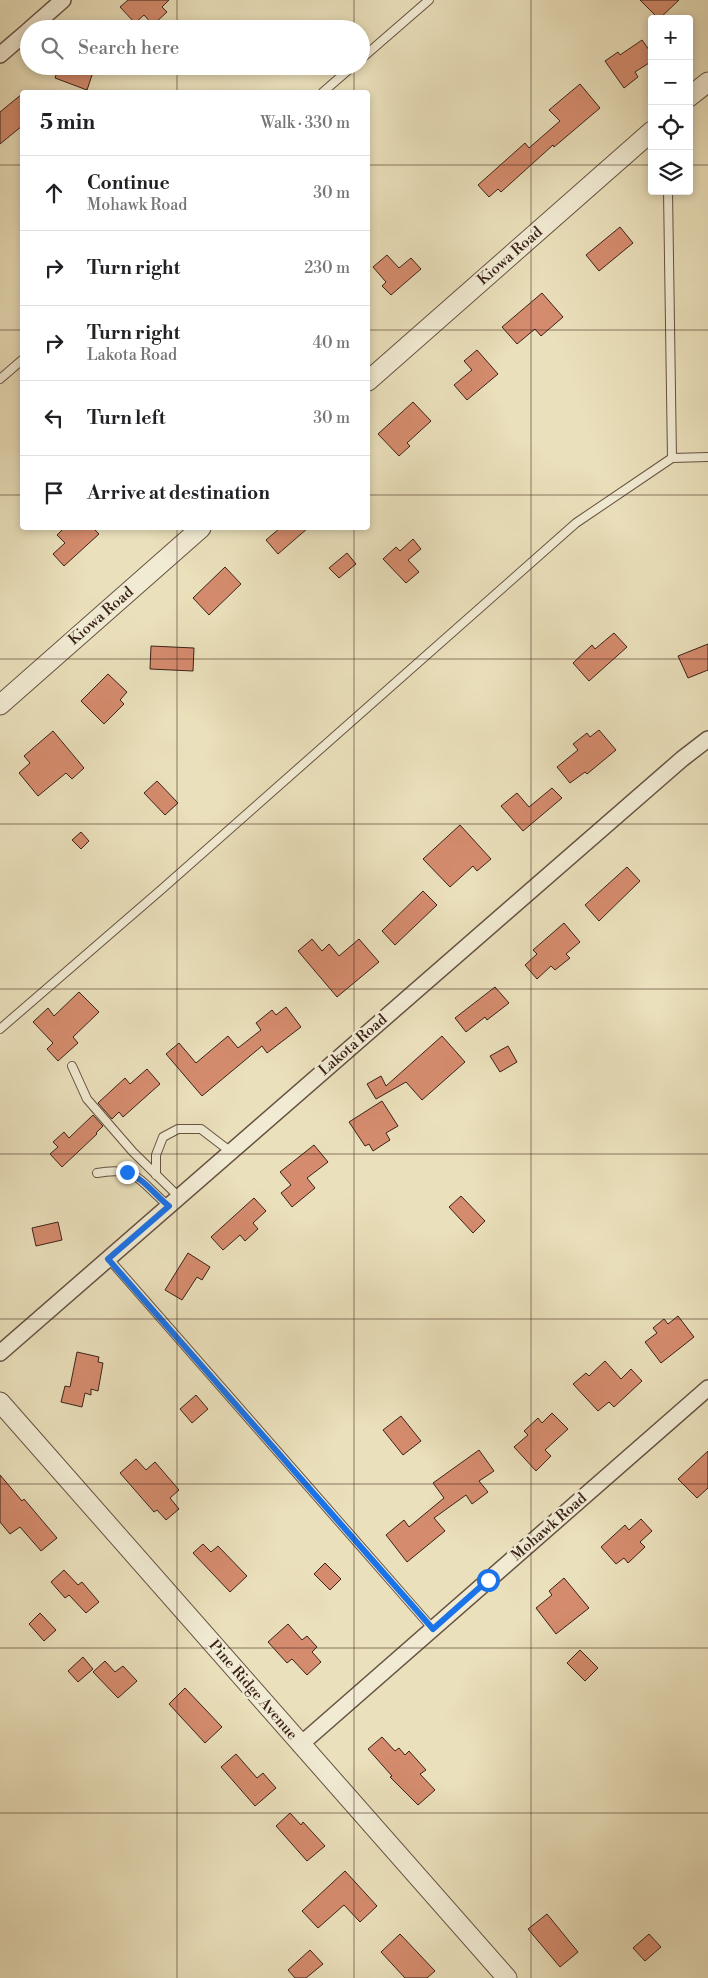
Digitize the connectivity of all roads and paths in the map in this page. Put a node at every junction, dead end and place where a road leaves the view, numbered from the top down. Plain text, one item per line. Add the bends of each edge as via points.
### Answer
1 (63, 0) edge
2 (428, 0) edge
3 (41, 20) edge
4 (20, 38) edge
5 (370, 51) edge
6 (0, 55) edge
7 (343, 75) edge
8 (708, 82) edge
9 (325, 90) edge
10 (693, 94) edge
11 (648, 134) edge
12 (668, 195) edge
13 (20, 362) edge
14 (370, 379) edge
15 (0, 380) edge
16 (672, 458) junction
17 (708, 458) edge
18 (199, 530) edge
19 (0, 705) edge
20 (708, 739) edge
21 (0, 1029) edge
22 (72, 1066) dead end
23 (231, 1152) junction
24 (97, 1174) dead end
25 (156, 1175) junction
26 (174, 1201) junction
27 (108, 1259) junction
28 (0, 1353) edge
29 (708, 1388) edge
30 (0, 1402) edge
31 (433, 1629) junction
32 (300, 1745) junction
33 (507, 1978) edge

1 - 3 street
2 - 5 lane
4 - 6 street
7 - 9 lane
8 - 10 street
11 - 14 street, Kiowa Road
12 - 16 lane
13 - 15 lane
16 - 17 lane
16 - 21 lane via 576,523
18 - 19 street, Kiowa Road
20 - 23 street, Lakota Road
22 - 25 lane via 88,1099
23 - 25 lane via 202,1130 178,1129 163,1137 156,1155
23 - 26 street, Lakota Road
24 - 26 lane via 114,1170 127,1172 138,1177 157,1196
25 - 26 lane
26 - 27 street, Lakota Road
27 - 28 street, Lakota Road
27 - 31 lane
29 - 31 street, Mohawk Road
30 - 32 street, Pine Ridge Avenue
31 - 32 street, Mohawk Road
32 - 33 street, Pine Ridge Avenue

